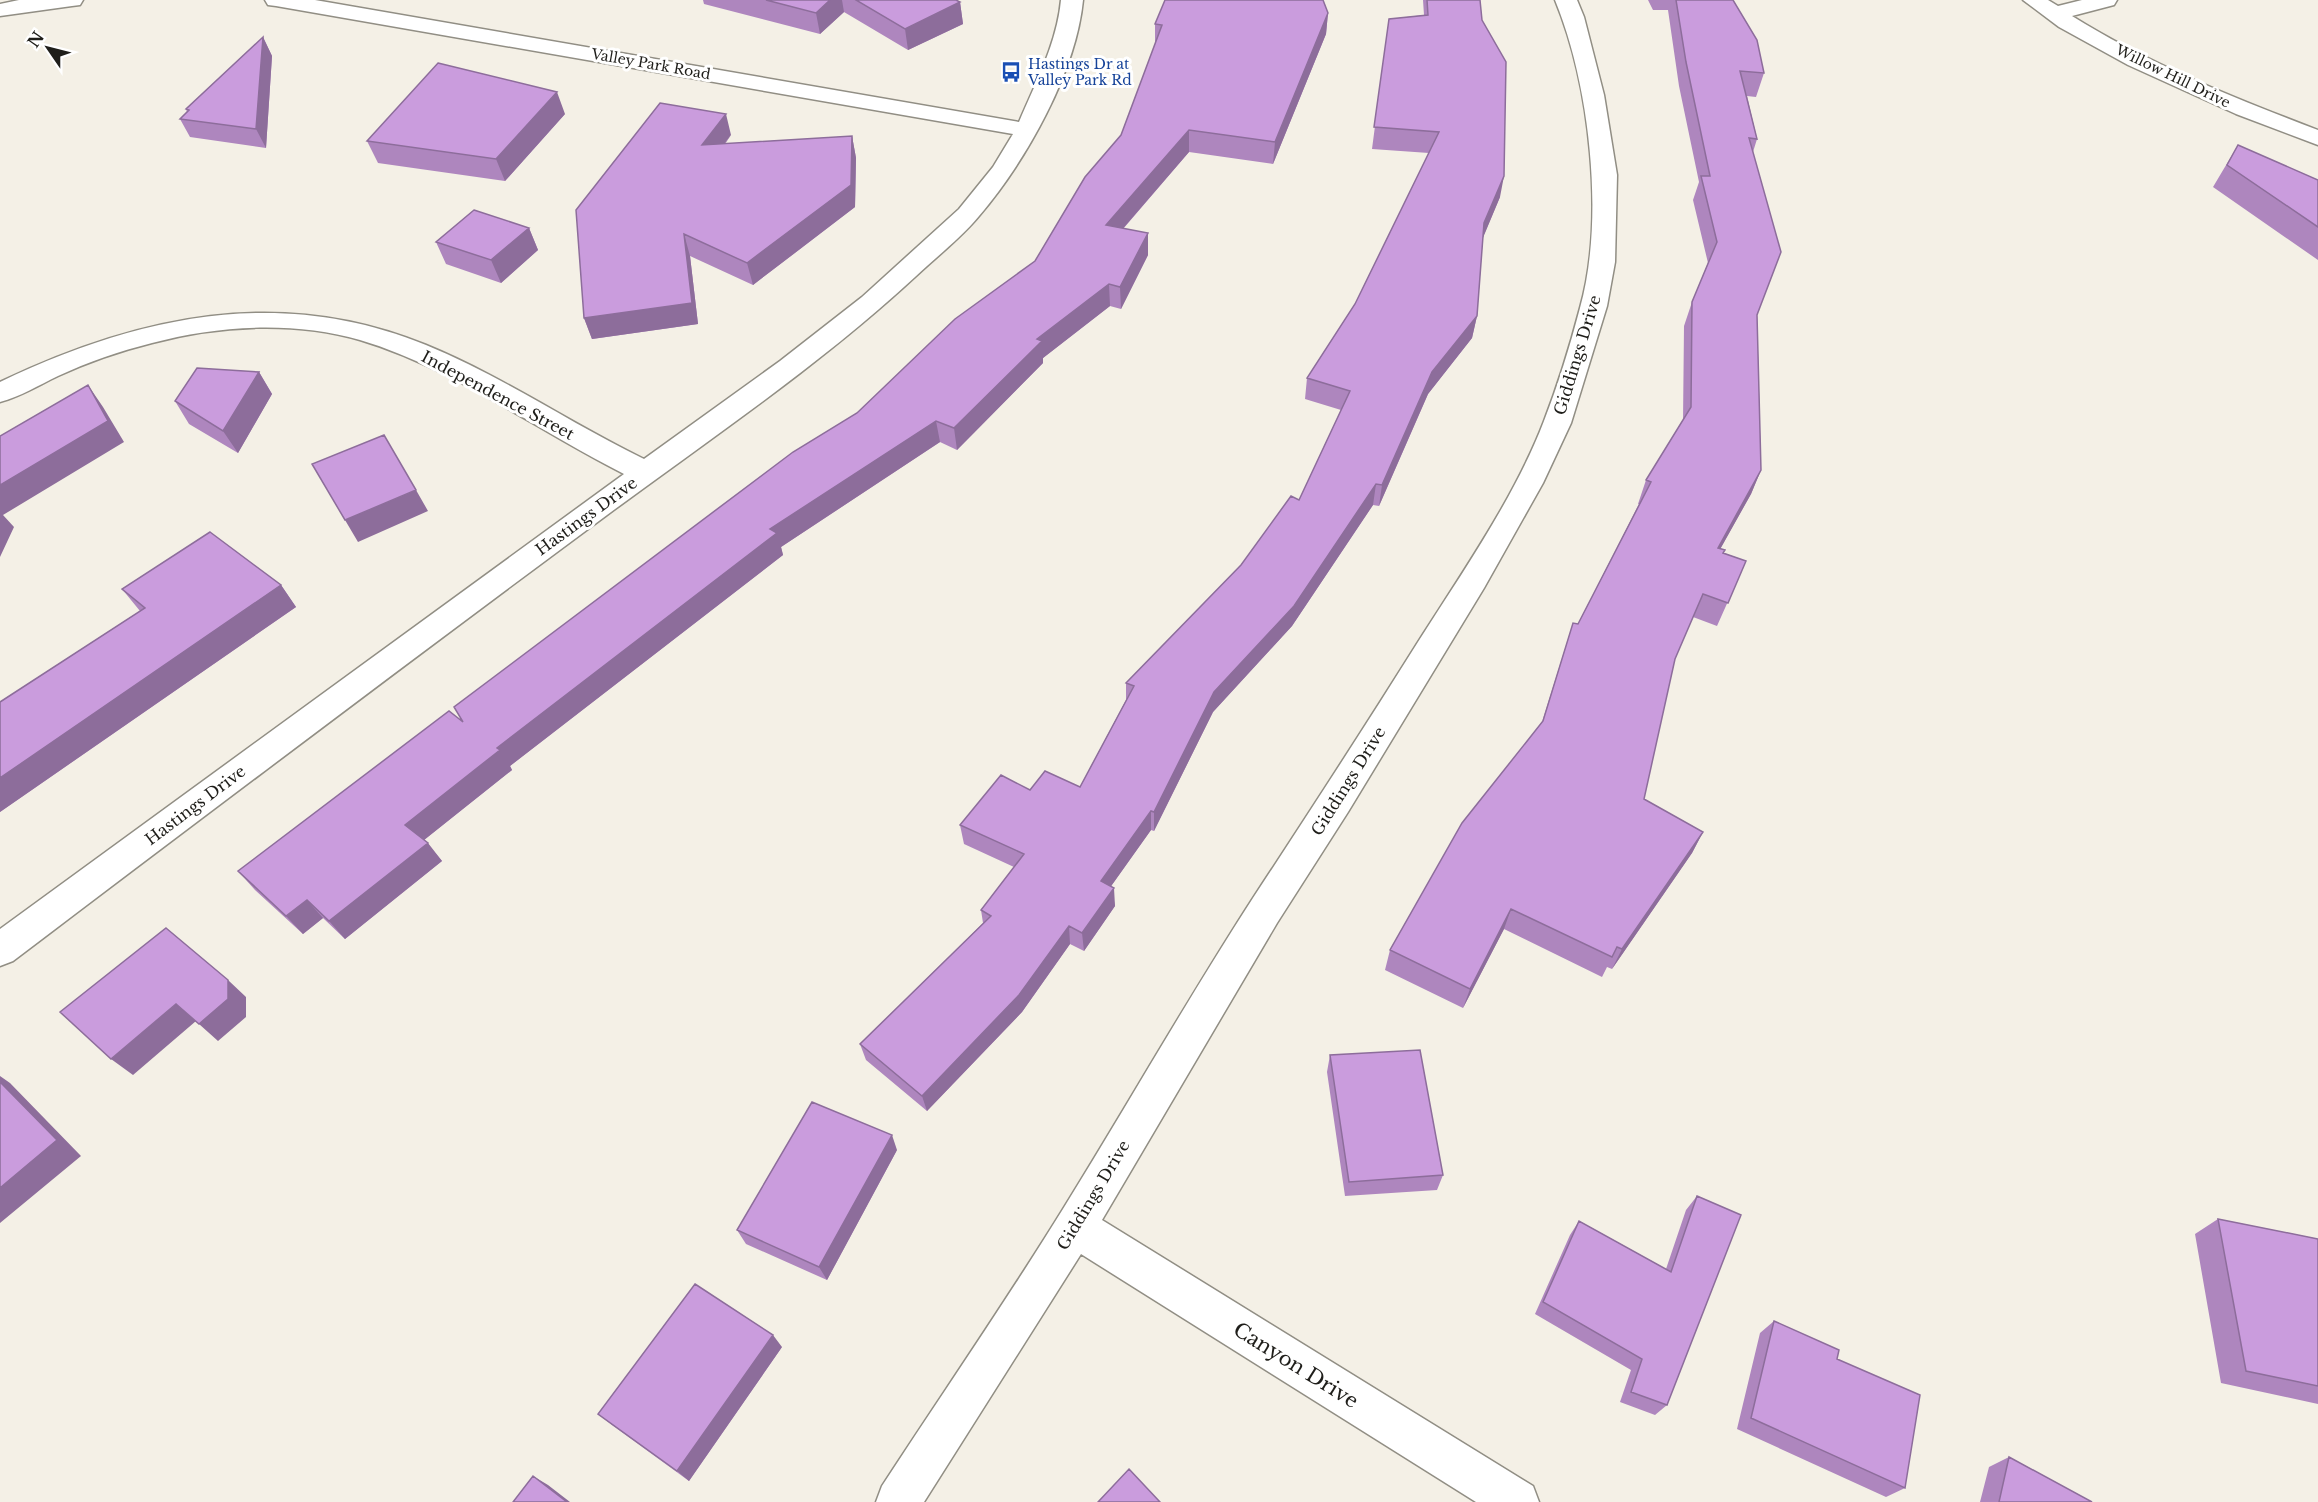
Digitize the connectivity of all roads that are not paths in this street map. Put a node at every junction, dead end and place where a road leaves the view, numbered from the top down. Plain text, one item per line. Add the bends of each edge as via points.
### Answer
1 (72, 0) edge
2 (276, 0) edge
3 (1072, 0) edge
4 (1566, 0) edge
5 (2034, 0) edge
6 (2106, 0) edge
7 (32, 2) edge
8 (0, 10) edge
9 (2055, 14) junction
10 (1027, 130) junction
11 (2318, 138) edge
12 (0, 393) edge
13 (645, 472) junction
14 (0, 950) edge
15 (1075, 1227) junction
16 (898, 1502) edge
17 (1517, 1502) edge

1 - 7 street
2 - 10 street, Valley Park Road
3 - 10 street, Hastings Drive via 1058,58
4 - 15 street, Giddings Drive via 1593,96 1605,175 1602,262 1594,306 1557,423 1529,483 1473,580 1264,912
5 - 9 street, Willow Hill Drive
6 - 9 street
7 - 8 street
9 - 11 street, Willow Hill Drive via 2166,76
10 - 13 street, Hastings Drive via 1003,170 968,214 924,256 790,367
12 - 13 street, Independence Street via 60,365 188,325 238,319 312,323 379,338 458,370
13 - 14 street, Hastings Drive
15 - 16 street, Giddings Drive
15 - 17 street, Canyon Drive

